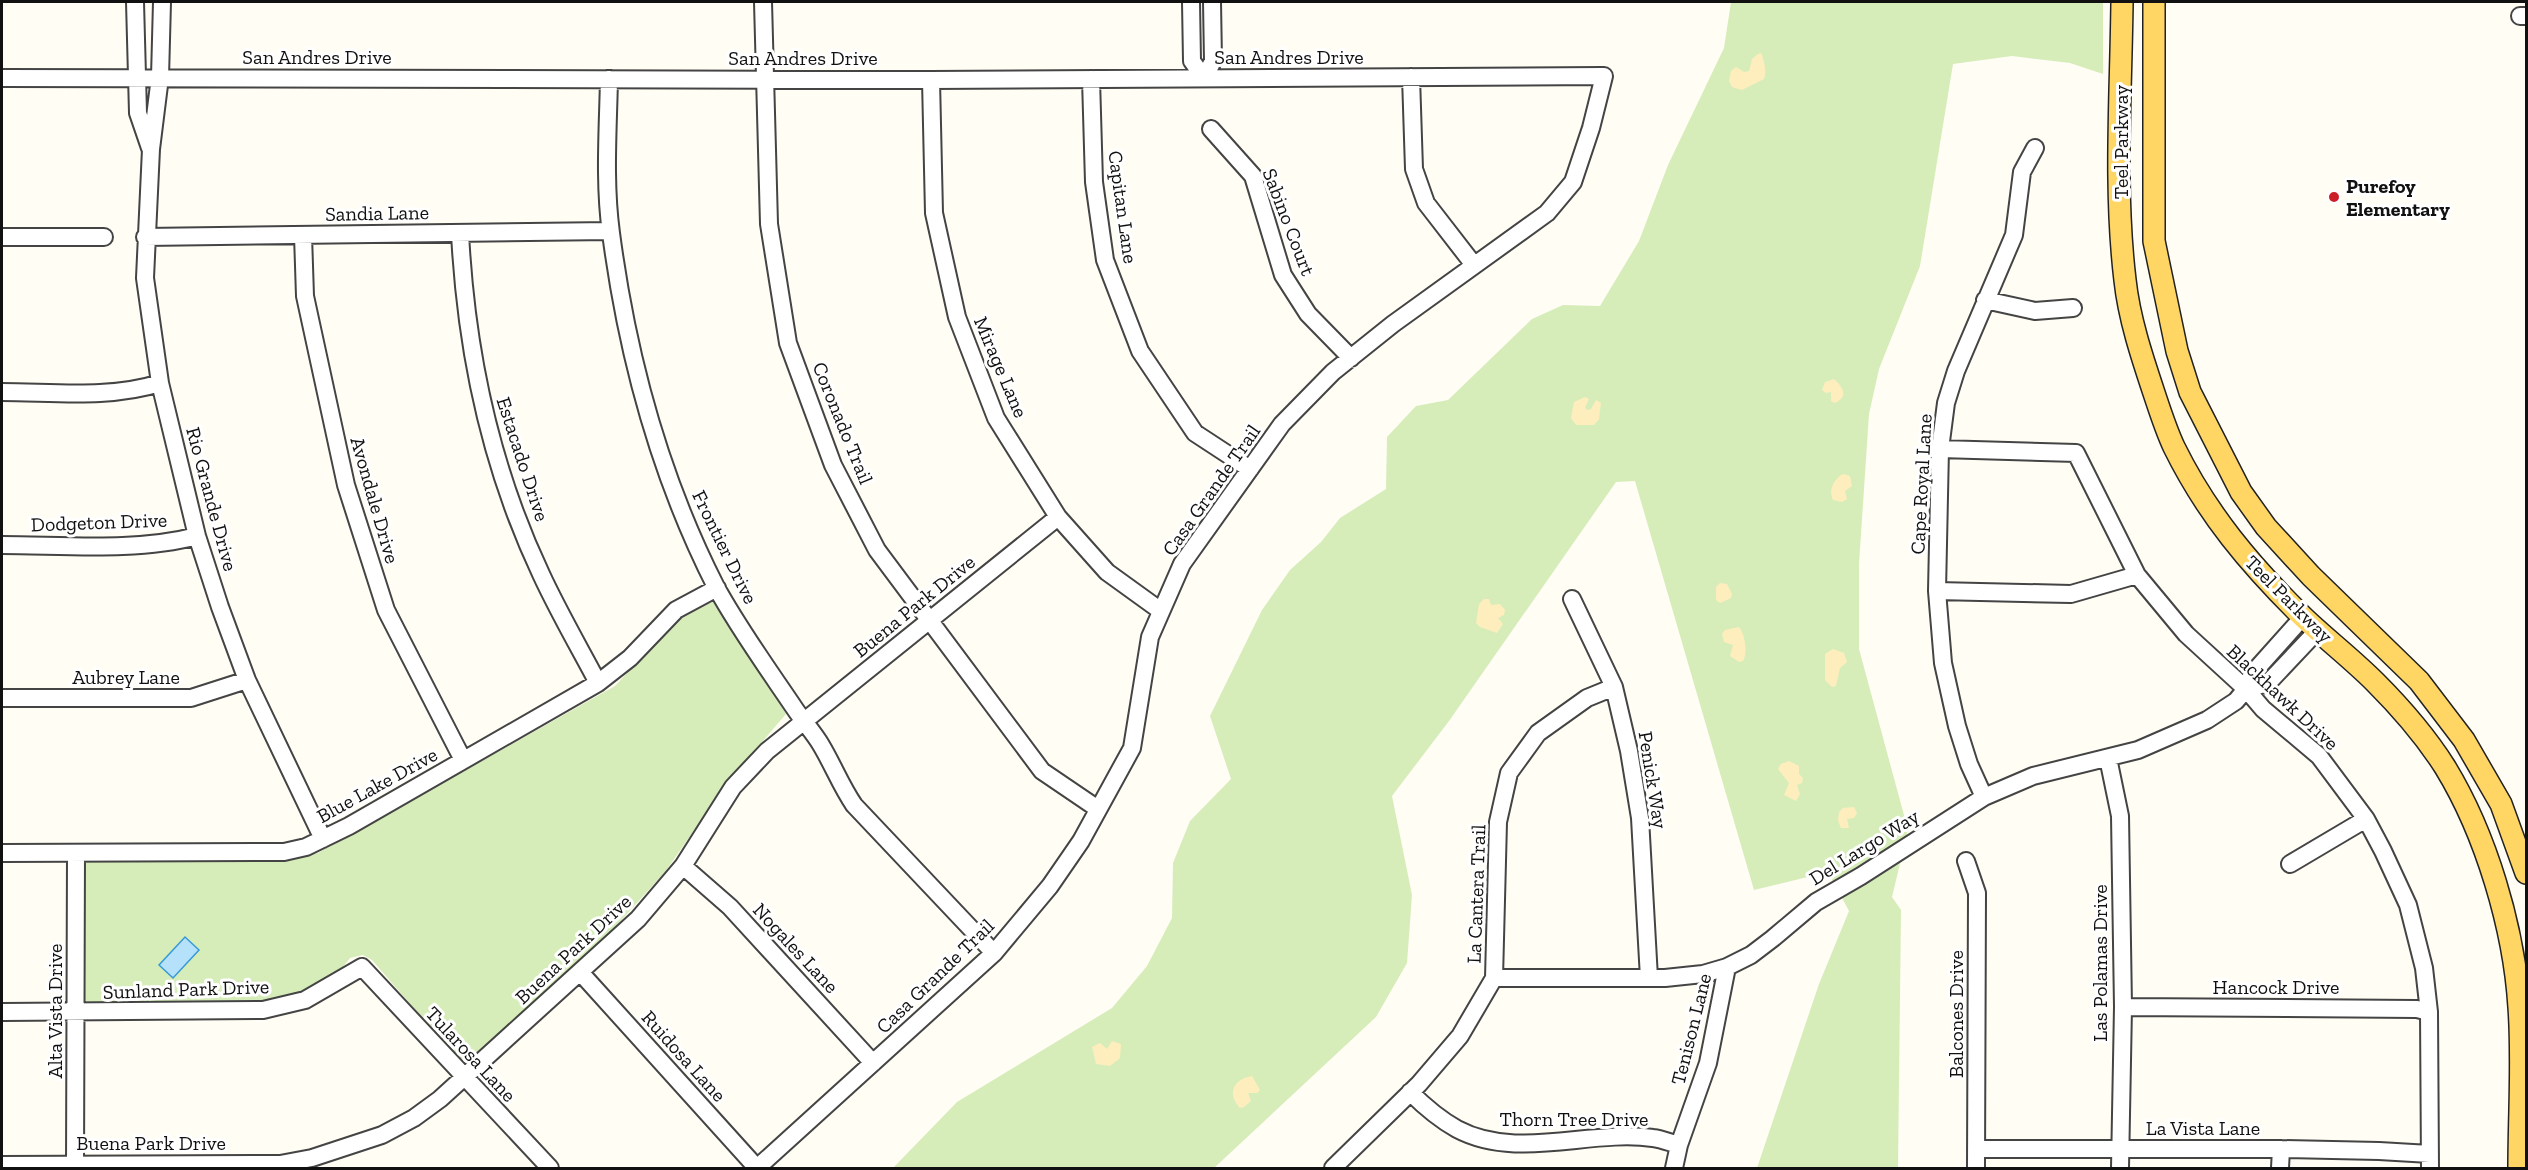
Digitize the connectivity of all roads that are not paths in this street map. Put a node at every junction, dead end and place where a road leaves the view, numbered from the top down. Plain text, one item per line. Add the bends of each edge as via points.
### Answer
1 (135, 2) edge
2 (162, 2) edge
3 (763, 2) edge
4 (1191, 2) edge
5 (1212, 2) edge
6 (2122, 2) edge
7 (2154, 2) edge
8 (1604, 76) joint
9 (137, 77) junction
10 (160, 77) junction
11 (1411, 77) junction
12 (2, 78) edge
13 (1204, 78) junction
14 (609, 79) junction
15 (764, 79) junction
16 (1091, 79) junction
17 (931, 80) junction
18 (1211, 129) dead end
19 (2035, 148) dead end
20 (151, 149) junction
21 (2120, 210) junction
22 (2154, 213) junction
23 (610, 231) junction
24 (460, 233) junction
25 (303, 235) junction
26 (2, 237) edge
27 (104, 237) dead end
28 (145, 237) junction
29 (1474, 265) junction
30 (1985, 300) junction
31 (2073, 308) dead end
32 (1351, 358) junction
33 (160, 383) junction
34 (2, 392) edge
35 (2190, 392) junction
36 (2158, 404) junction
37 (1940, 449) junction
38 (1250, 469) junction
39 (1058, 517) junction
40 (197, 536) junction
41 (2, 545) edge
42 (2137, 574) junction
43 (717, 588) junction
44 (2325, 590) junction
45 (1937, 591) junction
46 (1572, 599) dead end
47 (2341, 605) junction
48 (1161, 611) junction
49 (930, 620) junction
50 (2310, 624) junction
51 (248, 680) junction
52 (598, 683) junction
53 (1614, 687) junction
54 (2246, 689) junction
55 (2, 698) edge
56 (805, 723) junction
57 (2108, 758) junction
58 (463, 760) junction
59 (1984, 796) junction
60 (1098, 809) junction
61 (2366, 819) junction
62 (323, 839) junction
63 (2, 854) edge
64 (76, 854) junction
65 (1966, 861) dead end
66 (2290, 864) dead end
67 (683, 866) junction
68 (2526, 873) edge
69 (994, 953) junction
70 (362, 968) joint
71 (1727, 968) junction
72 (580, 972) junction
73 (1494, 978) junction
74 (1649, 978) junction
75 (2123, 1007) junction
76 (2, 1012) edge
77 (2429, 1012) junction
78 (76, 1013) junction
79 (873, 1063) junction
80 (2523, 1068) edge
81 (465, 1078) junction
82 (1410, 1092) junction
83 (1679, 1145) junction
84 (1976, 1149) junction
85 (2120, 1149) junction
86 (2281, 1149) junction
87 (2430, 1161) edge
88 (2, 1165) edge
89 (75, 1167) edge
90 (550, 1168) edge
91 (757, 1168) edge
92 (1333, 1168) edge
93 (1674, 1168) edge
94 (1976, 1168) edge
95 (2120, 1168) edge
96 (2280, 1168) edge
97 (2519, 1168) edge

1 - 9 street, Rio Grande Drive
2 - 10 street, Rio Grande Drive
3 - 15 street, Coronado Trail
4 - 13 street via 1191,61
5 - 13 street via 1213,62
6 - 21 main road, Teel Parkway
7 - 22 main road, Teel Parkway
8 - 11 street, San Andres Drive
8 - 29 street, Casa Grande Trail via 1573,182 1547,213
9 - 10 street, San Andres Drive
9 - 12 street, San Andres Drive
9 - 20 street, Rio Grande Drive via 138,113
10 - 14 street, San Andres Drive
10 - 20 street, Rio Grande Drive
11 - 13 street, San Andres Drive
11 - 29 street via 1414,169 1426,203
13 - 16 street, San Andres Drive
14 - 15 street, San Andres Drive
14 - 23 street, Frontier Drive
15 - 17 street, San Andres Drive
15 - 49 street, Coronado Trail via 769,224 788,343 832,465 877,549
16 - 17 street, San Andres Drive
16 - 38 street, Capitan Lane via 1094,182 1106,260 1140,351 1195,433
17 - 39 street, Mirage Lane via 934,213 957,317 996,418
18 - 32 street, Sabino Court via 1252,176 1284,275 1308,314
19 - 30 street, Cape Royal Lane via 2022,172 2014,235
20 - 28 street, Rio Grande Drive
21 - 22 main road
21 - 36 main road, Teel Parkway via 2125,283 2143,362
22 - 35 main road, Teel Parkway via 2154,241 2176,351
23 - 24 street, Sandia Lane
23 - 43 street, Frontier Drive via 628,337 653,433 687,524
24 - 25 street, Sandia Lane
24 - 52 street, Estacado Drive via 463,296 476,382 501,473 540,572
25 - 28 street, Sandia Lane
25 - 58 street, Avondale Drive via 305,296 346,484 387,610
26 - 27 street
28 - 33 street, Rio Grande Drive via 145,278
29 - 32 street, Casa Grande Trail
30 - 31 street via 2035,311
30 - 37 street, Cape Royal Lane via 1946,403
32 - 38 street, Casa Grande Trail via 1332,372 1282,424
33 - 34 street via 140,390 114,392
33 - 40 street, Rio Grande Drive
35 - 36 main road
35 - 44 main road, Teel Parkway via 2241,492 2266,527
36 - 50 main road, Teel Parkway via 2193,483 2227,535
37 - 42 street, Blackhawk Drive via 2076,453
37 - 45 street, Cape Royal Lane
38 - 48 street, Casa Grande Trail via 1182,564
39 - 48 street, Mirage Lane via 1107,572
39 - 49 street, Buena Park Drive
40 - 41 street, Dodgeton Drive via 148,545
40 - 51 street, Rio Grande Drive
42 - 45 street via 2071,594
42 - 54 street, Blackhawk Drive via 2186,634
43 - 52 street, Blue Lake Drive via 676,610 630,658
43 - 56 street, Frontier Drive
44 - 47 main road, Teel Parkway
44 - 50 main road
45 - 59 street, Cape Royal Lane via 1945,674 1969,764
46 - 53 street, Penick Way
47 - 50 main road
47 - 68 main road, Teel Parkway via 2419,681 2464,740 2501,804
48 - 60 street, Casa Grande Trail via 1150,637 1132,748
49 - 56 street, Buena Park Drive
49 - 60 street, Coronado Trail via 1042,771
50 - 54 street, Del Largo Way via 2252,674
50 - 80 main road, Teel Parkway via 2401,711 2444,766 2462,801 2484,849 2504,912 2519,1005
51 - 55 street, Aubrey Lane via 191,698
51 - 62 street, Rio Grande Drive
52 - 58 street, Blue Lake Drive
53 - 73 street, La Cantera Trail via 1587,698 1538,733 1509,773 1498,822
53 - 74 street, Penick Way via 1640,818
54 - 57 street, Del Largo Way via 2236,701 2207,720 2168,739
54 - 61 street, Blackhawk Drive via 2263,709 2319,756
56 - 67 street, Buena Park Drive via 767,751 733,787
56 - 69 street, Frontier Drive via 854,805
57 - 59 street, Del Largo Way via 2033,776
57 - 75 street, Las Polamas Drive via 2120,816
58 - 62 street, Blue Lake Drive
59 - 71 street, Del Largo Way via 1816,902 1773,939
60 - 69 street, Casa Grande Trail via 1050,886
61 - 66 street
61 - 77 street, Blackhawk Drive via 2410,914 2424,968
62 - 64 street, Blue Lake Drive via 284,852
63 - 64 street, Blue Lake Drive
64 - 78 street, Alta Vista Drive
65 - 84 street, Balcones Drive via 1977,893
67 - 72 street, Buena Park Drive via 638,919
67 - 79 street, Nogales Lane via 730,907
69 - 79 street, Casa Grande Trail
70 - 78 street, Sunland Park Drive via 305,1000 263,1010
70 - 81 street, Tularosa Lane
71 - 74 street, Del Largo Way
71 - 83 street, Tenison Lane via 1708,1063
72 - 81 street, Buena Park Drive
72 - 91 street, Ruidosa Lane
73 - 74 street, Del Largo Way
73 - 82 street, La Cantera Trail via 1460,1036
75 - 77 street, Hancock Drive
75 - 85 street, Las Polamas Drive
76 - 78 street, Sunland Park Drive
77 - 87 street, Blackhawk Drive
78 - 89 street, Alta Vista Drive
79 - 91 street, Casa Grande Trail
80 - 97 main road, Teel Parkway
81 - 89 street, Buena Park Drive via 406,1123 312,1158 280,1164
81 - 90 street, Tularosa Lane
82 - 83 street, Thorn Tree Drive via 1458,1130 1493,1141 1642,1137
82 - 92 street, La Cantera Trail
83 - 93 street, Tenison Lane
84 - 85 street, La Vista Lane
84 - 94 street, Balcones Drive
85 - 86 street, La Vista Lane
85 - 95 street, Las Polamas Drive
86 - 87 street, La Vista Lane via 2379,1151
86 - 96 street
88 - 89 street, Buena Park Drive

